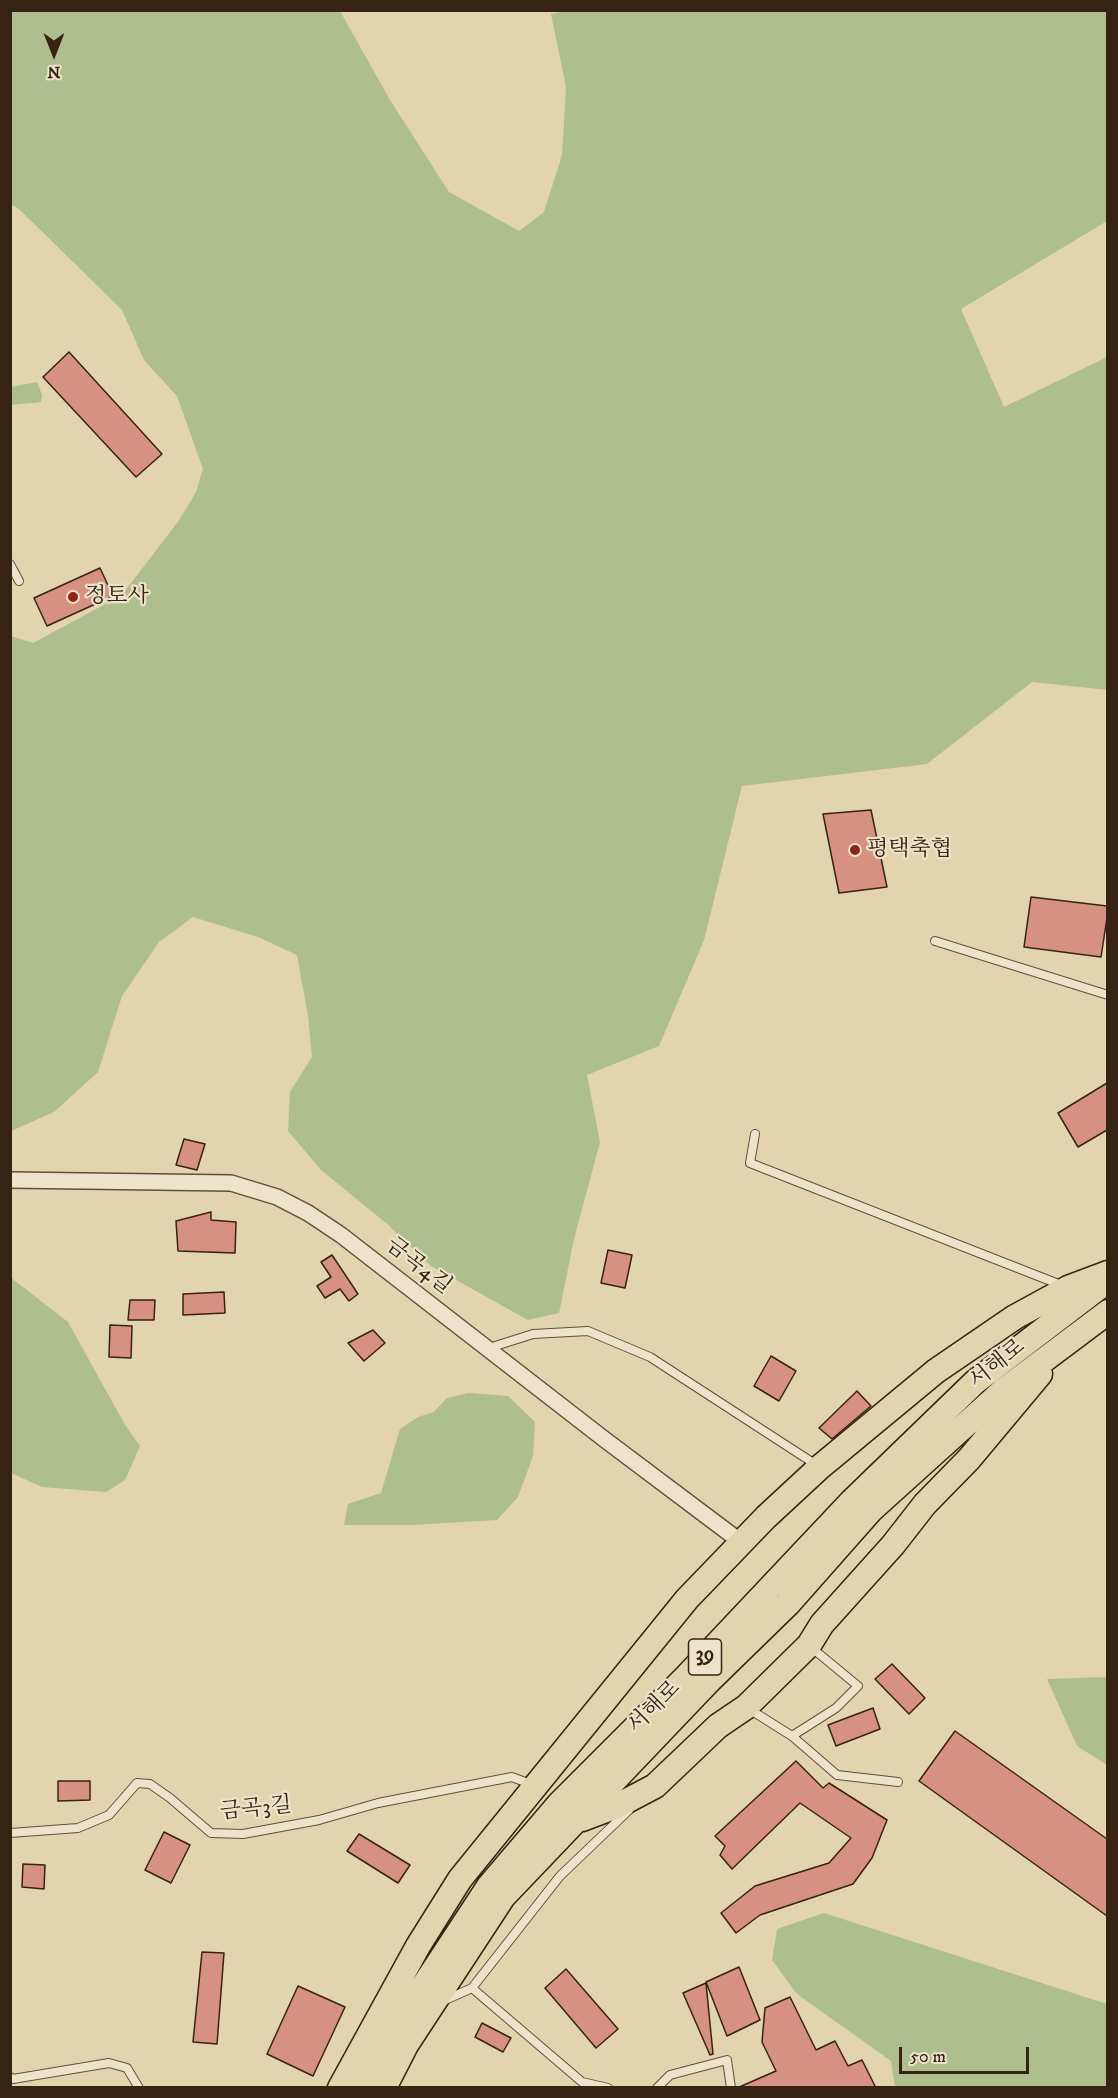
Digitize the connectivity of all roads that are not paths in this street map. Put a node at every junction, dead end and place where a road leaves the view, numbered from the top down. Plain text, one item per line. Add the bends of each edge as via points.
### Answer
1 (10, 564) edge
2 (19, 581) dead end
3 (935, 941) dead end
4 (1107, 995) edge
5 (754, 1134) dead end
6 (10, 1180) edge
7 (1107, 1273) edge
8 (1107, 1281) edge
9 (1068, 1288) junction
10 (1107, 1312) edge
11 (1065, 1344) junction
12 (487, 1349) junction
13 (820, 1467) junction
14 (741, 1542) junction
15 (809, 1646) junction
16 (746, 1707) junction
17 (792, 1736) junction
18 (898, 1782) dead end
19 (534, 1786) junction
20 (655, 1786) junction
21 (574, 1822) junction
22 (10, 1833) edge
23 (472, 1988) junction
24 (430, 2007) junction
25 (12, 2078) edge
26 (139, 2088) edge
27 (340, 2088) edge
28 (364, 2088) edge
29 (384, 2088) edge
30 (608, 2088) edge
31 (657, 2088) edge
32 (731, 2088) edge

1 - 2 lane
3 - 4 lane
5 - 9 lane via 750,1163
6 - 12 street, 금곡4길 via 231,1183 277,1197 340,1235
7 - 9 main road
8 - 28 main road, 서해로 / 39 via 975,1382 852,1501 686,1677 559,1804 489,1887 401,2020
9 - 13 main road via 1015,1317 936,1371
10 - 11 main road, 서해로 / 39
11 - 15 main road via 977,1450 822,1624
11 - 21 main road, 서해로 / 39 via 1004,1390 871,1510 788,1604
12 - 13 lane via 533,1334 588,1331 650,1357
12 - 14 street, 금곡4길
13 - 14 main road
14 - 19 main road via 687,1599
15 - 16 main road
15 - 17 lane via 858,1686 836,1708
16 - 17 lane
16 - 20 main road via 718,1726
17 - 18 lane via 837,1775
19 - 22 lane, 금곡3길 via 512,1777 243,1834 211,1833 150,1784 137,1783 109,1815 78,1828
19 - 27 main road via 460,1879 418,1946
20 - 21 main road
20 - 23 lane via 560,1876
21 - 24 main road, 서해로 / 39 via 503,1897
23 - 24 lane
23 - 30 lane via 582,2082
24 - 29 main road, 서해로 / 39
25 - 26 lane via 109,2063 127,2068
31 - 32 lane via 670,2075 727,2060

